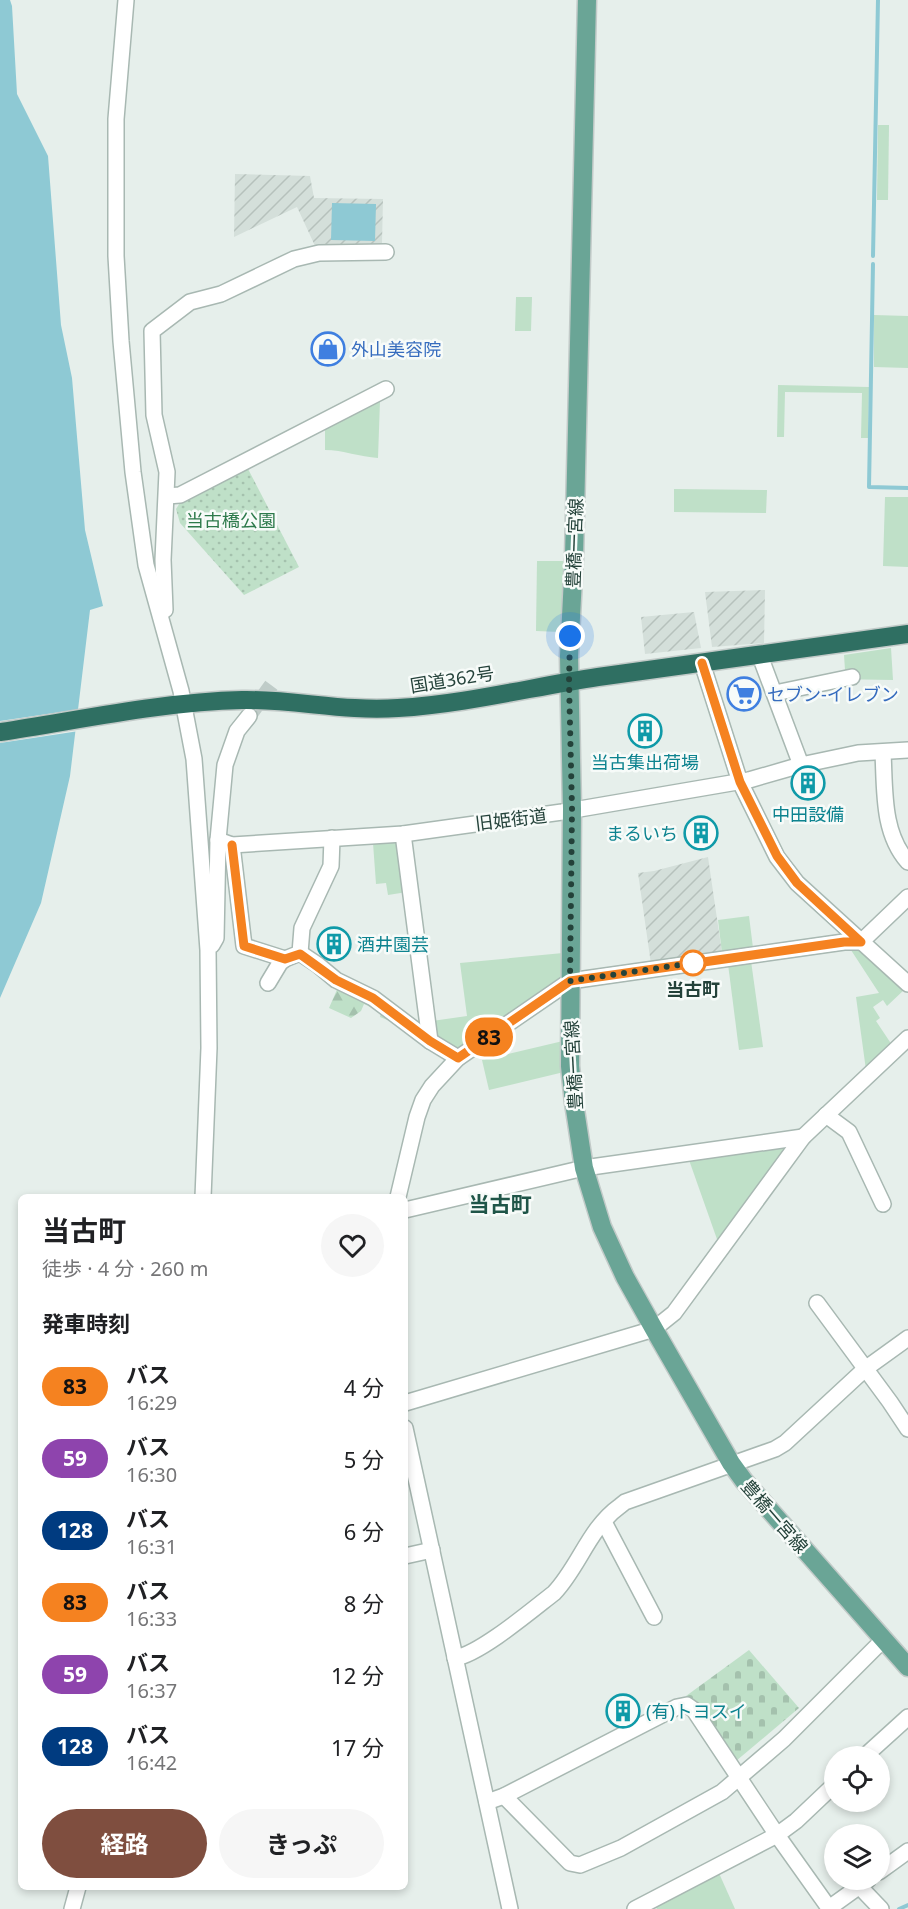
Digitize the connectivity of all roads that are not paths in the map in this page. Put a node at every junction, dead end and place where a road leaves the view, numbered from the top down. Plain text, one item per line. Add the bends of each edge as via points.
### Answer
1 (126, 0) edge
2 (587, 0) edge
3 (386, 252) dead end
4 (386, 389) dead end
5 (166, 496) junction
6 (908, 634) edge
7 (167, 637) junction
8 (760, 656) junction
9 (702, 663) junction
10 (852, 677) dead end
11 (569, 682) junction
12 (775, 693) junction
13 (178, 704) junction
14 (249, 716) tunnel mouth
15 (0, 732) edge
16 (908, 750) edge
17 (883, 753) junction
18 (801, 765) junction
19 (740, 782) junction
20 (572, 809) junction
21 (403, 834) junction
22 (332, 838) junction
23 (225, 842) junction
24 (908, 862) edge
25 (908, 897) edge
26 (861, 942) junction
27 (208, 950) junction
28 (292, 956) junction
29 (570, 981) junction
30 (268, 983) dead end
31 (908, 984) edge
32 (908, 1038) edge
33 (430, 1041) junction
34 (458, 1058) junction
35 (826, 1115) junction
36 (803, 1137) junction
37 (584, 1168) junction
38 (203, 1194) edge
39 (399, 1194) edge
40 (883, 1204) dead end
41 (408, 1209) edge
42 (818, 1303) dead end
43 (654, 1329) junction
44 (908, 1338) edge
45 (865, 1369) junction
46 (408, 1403) edge
47 (908, 1429) edge
48 (408, 1442) edge
49 (731, 1464) junction
50 (604, 1522) junction
51 (432, 1550) junction
52 (408, 1555) edge
53 (654, 1617) dead end
54 (883, 1640) junction
55 (455, 1658) junction
56 (908, 1667) edge
57 (908, 1717) edge
58 (876, 1746) edge
59 (738, 1778) junction
60 (824, 1794) edge
61 (504, 1796) junction
62 (487, 1802) junction
63 (777, 1835) junction
64 (908, 1851) edge
65 (890, 1864) edge
66 (77, 1890) edge
67 (854, 1890) edge
68 (868, 1890) edge
69 (72, 1909) edge
70 (510, 1909) edge
71 (634, 1909) edge
72 (829, 1909) edge
73 (881, 1909) edge

1 - 7 street via 116,119 116,256 121,340 146,565
2 - 11 main road, 豊橋一宮線
3 - 5 street via 319,253 294,259 221,294 190,302 152,331 154,415 166,472
4 - 5 street via 180,495
5 - 7 street via 163,560
6 - 8 highway, 国道362号
7 - 13 street
8 - 9 highway, 国道362号
8 - 12 street
9 - 11 highway, 国道362号
9 - 19 street
10 - 12 street
11 - 13 highway, 国道362号 via 399,708 336,708 260,700
11 - 20 main road, 豊橋一宮線
12 - 18 street
13 - 15 highway, 国道362号
13 - 27 street via 194,759
14 - 23 street via 237,731 225,765
16 - 17 street, 旧姫街道
17 - 18 street, 旧姫街道 via 858,753
17 - 24 street via 891,834 897,850
18 - 19 street, 旧姫街道
19 - 20 street, 旧姫街道
19 - 26 street via 783,866
20 - 21 street, 旧姫街道
20 - 29 main road, 豊橋一宮線
21 - 22 street, 旧姫街道
21 - 33 street
22 - 23 street, 旧姫街道
22 - 28 street via 331,866
23 - 27 street via 216,938
23 - 28 street via 244,946
25 - 26 street
26 - 29 street
26 - 31 street
27 - 38 street
28 - 30 street via 280,963
28 - 33 street via 373,998
29 - 34 street
29 - 37 main road, 豊橋一宮線 via 570,1066
32 - 35 street
33 - 34 street
34 - 39 street via 423,1100
35 - 36 street
35 - 40 street via 849,1132
36 - 37 street
36 - 43 street via 674,1312
37 - 41 street
37 - 43 main road, 豊橋一宮線 via 602,1227
42 - 45 street
43 - 46 street
43 - 49 main road, 豊橋一宮線
44 - 45 street
45 - 47 street
45 - 49 street via 785,1443
48 - 51 street
49 - 50 street via 625,1502
49 - 54 main road, 豊橋一宮線
50 - 53 street
50 - 55 street via 554,1593 466,1657
51 - 52 street
51 - 55 street
54 - 56 main road, 豊橋一宮線
54 - 59 street via 784,1739
55 - 62 street
57 - 58 street
59 - 61 street via 722,1792 637,1840 580,1865 567,1861
59 - 61 street via 694,1710 682,1704
59 - 63 street
60 - 63 street
61 - 62 street
62 - 70 street
63 - 71 street
63 - 72 street
64 - 65 street
66 - 69 street
67 - 72 street
68 - 73 street

